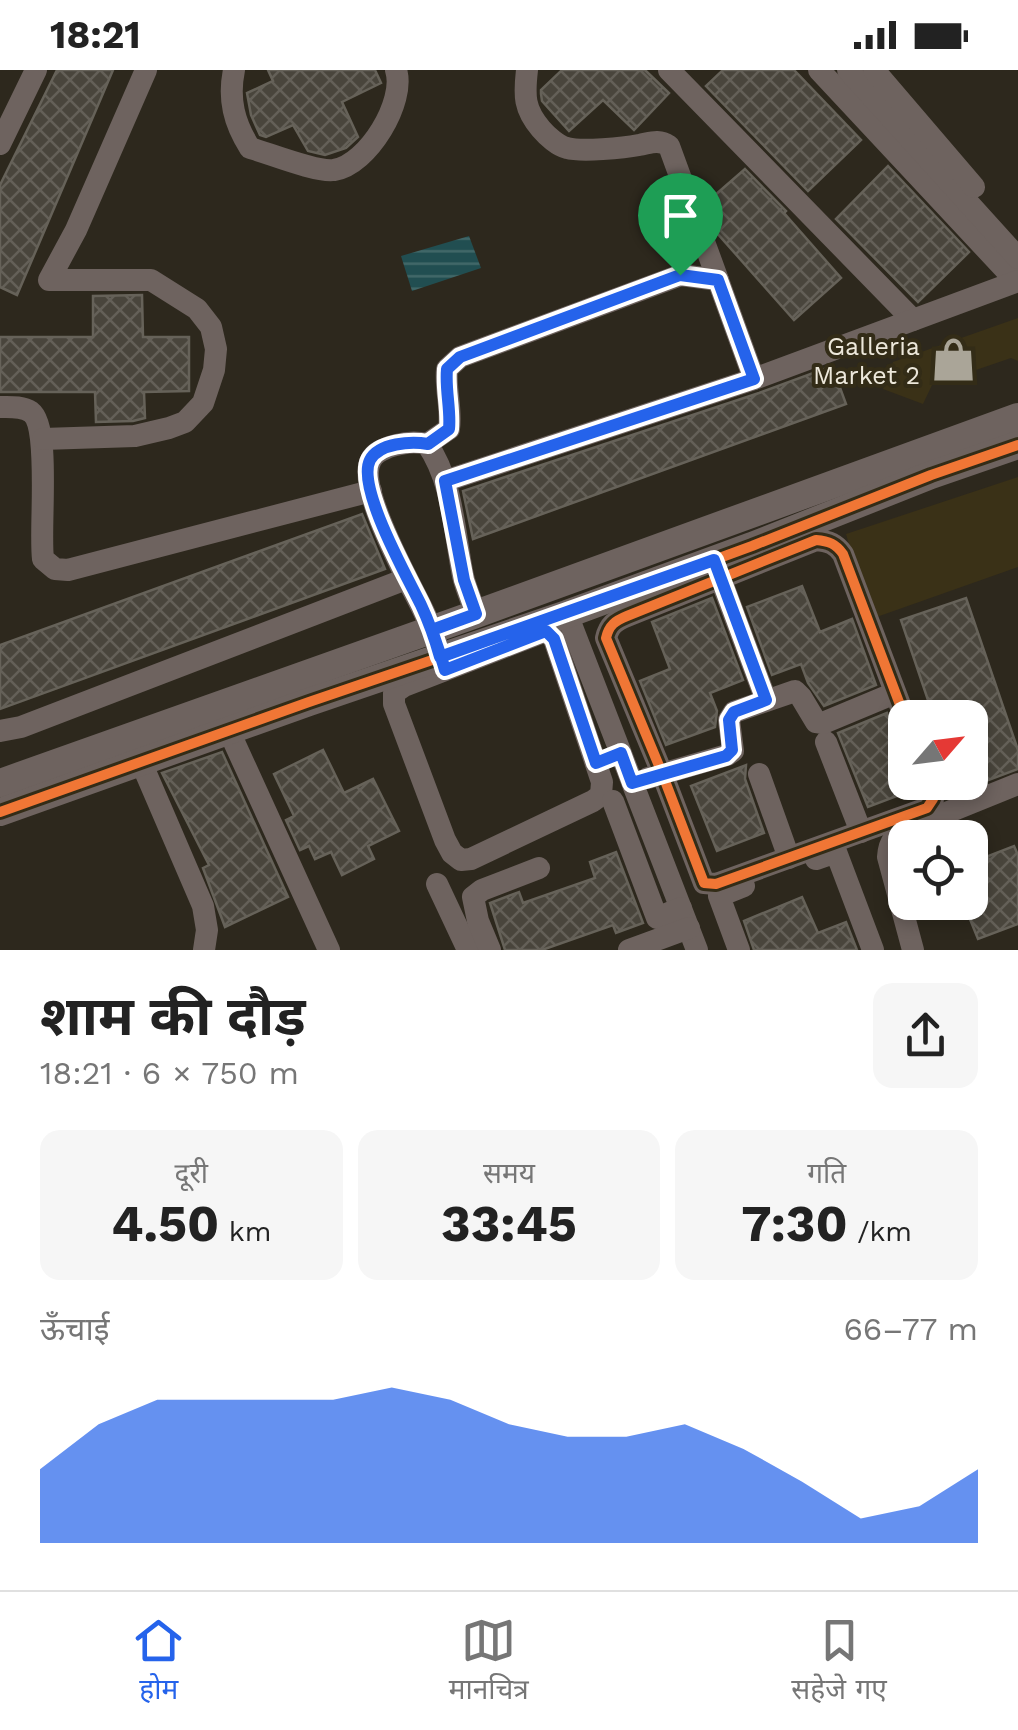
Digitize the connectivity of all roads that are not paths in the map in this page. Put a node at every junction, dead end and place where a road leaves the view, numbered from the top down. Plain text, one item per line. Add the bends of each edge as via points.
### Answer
1 (36, 70) edge
2 (146, 70) edge
3 (234, 70) edge
4 (396, 70) edge
5 (527, 70) edge
6 (669, 70) edge
7 (820, 70) edge
8 (848, 70) edge
9 (874, 70) edge
10 (0, 144) edge
11 (1018, 239) edge
12 (1017, 273) edge
13 (718, 280) junction
14 (913, 320) junction
15 (754, 379) junction
16 (0, 407) edge
17 (1018, 416) edge
18 (43, 439) junction
19 (428, 444) junction
20 (1018, 445) edge
21 (445, 481) junction
22 (371, 491) junction
23 (717, 569) junction
24 (406, 579) junction
25 (476, 614) junction
26 (567, 614) junction
27 (439, 652) junction
28 (895, 693) junction
29 (766, 700) junction
30 (898, 700) edge
31 (0, 731) edge
32 (229, 732) junction
33 (826, 742) dead end
34 (621, 753) junction
35 (141, 762) junction
36 (596, 763) junction
37 (760, 774) dead end
38 (0, 783) edge
39 (666, 783) junction
40 (1018, 784) edge
41 (636, 793) junction
42 (932, 800) edge
43 (612, 801) dead end
44 (0, 812) edge
45 (861, 832) junction
46 (789, 858) junction
47 (539, 868) dead end
48 (438, 884) dead end
49 (659, 928) junction
50 (689, 929) edge
51 (204, 950) edge
52 (329, 950) edge
53 (468, 950) edge
54 (490, 950) edge
55 (629, 950) edge
56 (740, 950) edge
57 (873, 950) edge
58 (913, 950) edge

1 - 10 street
2 - 18 street via 49,280 151,280 197,309 211,327 214,370 202,404 185,422 135,436
3 - 4 street via 231,104 250,148 334,170 374,143 397,95
5 - 13 street via 531,118 566,148 669,146
6 - 14 street
7 - 12 street
8 - 12 street
9 - 11 street
12 - 14 street
13 - 15 street
13 - 19 street via 680,275 460,357 447,369 449,429
14 - 15 street
15 - 21 street
16 - 18 street via 30,412
17 - 25 street
18 - 22 street via 41,541 43,558 56,569
19 - 21 street
19 - 22 street via 379,450 369,461
20 - 23 street via 931,475
21 - 25 street
22 - 24 street
23 - 26 street
23 - 28 street via 816,540 838,546
23 - 29 street
23 - 39 street via 615,622 606,638
24 - 27 street
24 - 31 street
25 - 27 street
26 - 27 street
26 - 34 street
27 - 32 street
27 - 36 street via 546,631
27 - 36 street via 394,693 394,704 445,840 461,860 594,801 602,782
27 - 38 street
28 - 29 street via 823,723 795,692
28 - 30 street
29 - 39 street via 734,712 726,756
32 - 35 street
32 - 52 street
33 - 45 street
34 - 36 street
34 - 41 street
35 - 44 street
35 - 51 street via 203,906
37 - 46 street
39 - 41 street
39 - 46 street via 704,883
40 - 58 street via 909,828 889,845
41 - 50 street
42 - 45 street via 927,808
43 - 49 street
45 - 46 street
47 - 54 street via 473,897
48 - 53 street
49 - 50 street
49 - 55 street
56 - 57 street via 719,896 836,852

